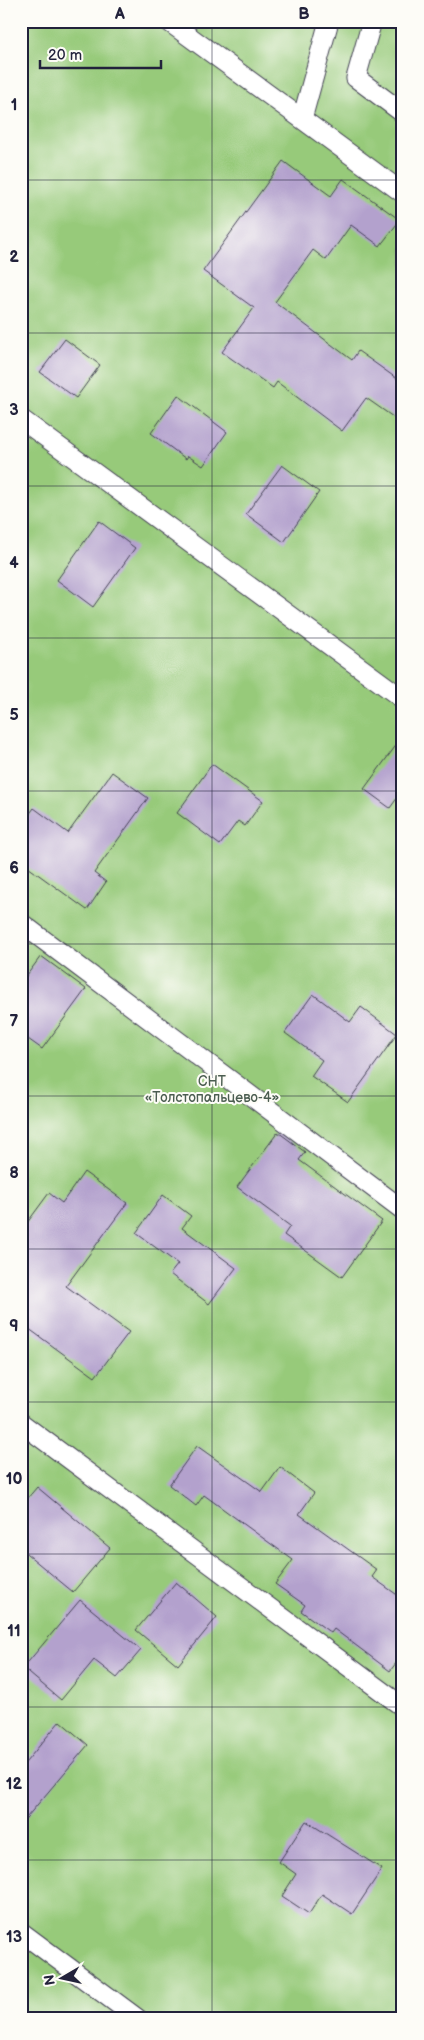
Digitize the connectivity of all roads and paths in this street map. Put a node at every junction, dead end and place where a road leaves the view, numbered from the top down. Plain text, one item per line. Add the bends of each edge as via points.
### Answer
1 (168, 21) edge
2 (329, 21) edge
3 (372, 21) edge
4 (403, 113) edge
5 (302, 119) junction
6 (403, 193) edge
7 (21, 419) edge
8 (403, 699) edge
9 (21, 923) edge
10 (403, 1210) edge
11 (21, 1422) edge
12 (403, 1707) edge
13 (21, 1932) edge
14 (138, 2019) edge

1 - 5 lane
2 - 5 lane
3 - 4 lane via 356,78
5 - 6 lane
7 - 8 lane
9 - 10 lane
11 - 12 lane
13 - 14 lane

